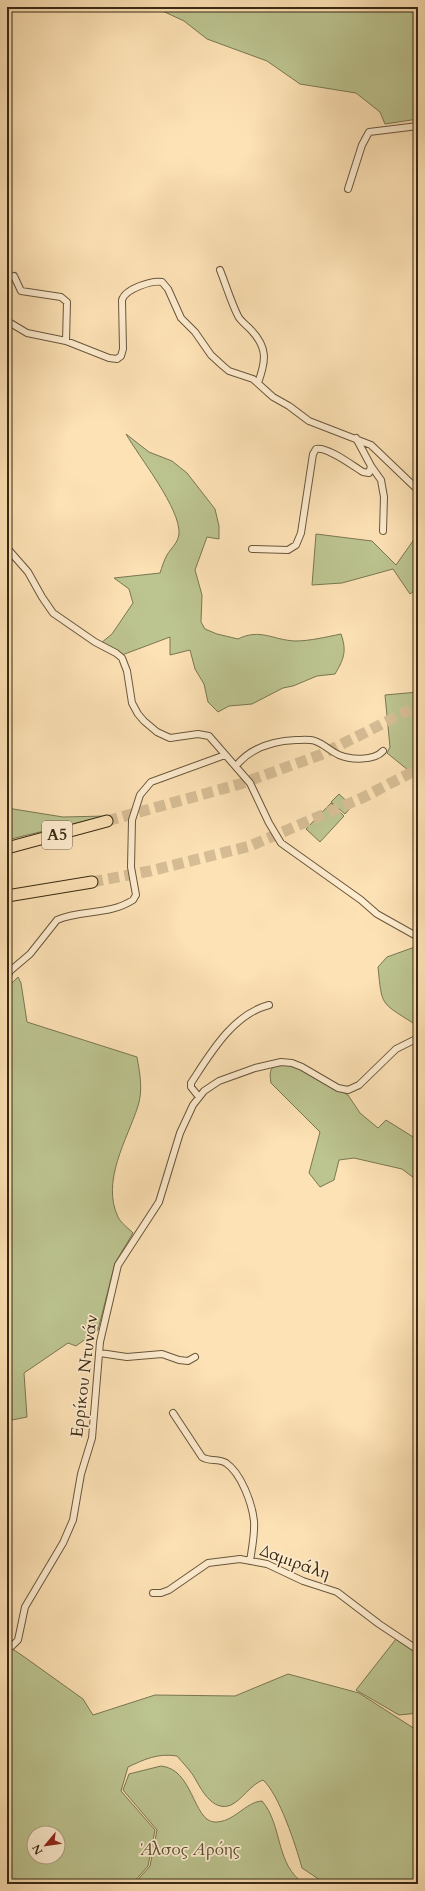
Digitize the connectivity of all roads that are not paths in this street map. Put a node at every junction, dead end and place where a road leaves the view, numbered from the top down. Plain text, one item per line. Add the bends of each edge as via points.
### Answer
1 (418, 126) edge
2 (348, 189) dead end
3 (220, 270) dead end
4 (14, 276) dead end
5 (7, 321) edge
6 (66, 341) junction
7 (258, 383) junction
8 (356, 438) junction
9 (371, 466) junction
10 (418, 490) edge
11 (383, 531) dead end
12 (7, 548) edge
13 (252, 549) dead end
14 (383, 751) dead end
15 (224, 755) junction
16 (236, 766) junction
17 (107, 822) tunnel mouth
18 (7, 848) edge
19 (92, 882) tunnel mouth
20 (7, 896) edge
21 (418, 937) edge
22 (7, 977) edge
23 (269, 1005) dead end
24 (418, 1038) edge
25 (199, 1096) junction
26 (100, 1353) junction
27 (195, 1357) dead end
28 (173, 1413) dead end
29 (250, 1561) junction
30 (153, 1593) dead end
31 (7, 1645) edge
32 (418, 1650) edge

1 - 2 street via 369,132 362,145
3 - 7 street via 238,315 256,335 263,350 265,359
4 - 6 street via 21,291 61,297 66,302
5 - 6 street via 27,333
6 - 7 street via 109,358 119,358 123,349 124,295 130,290 160,282 167,286 181,318 214,358 226,369 247,376
7 - 8 street via 273,397 309,421
8 - 9 street
8 - 10 street via 371,444
9 - 11 street via 381,480 384,497
9 - 13 street via 369,473 363,472 327,451 316,449 298,542 288,550
12 - 15 street via 28,572 54,613 122,658 128,671 132,703 144,721 157,732 170,738 198,734 209,736
14 - 16 street via 372,757 350,757 315,741 284,741 258,748 245,756
15 - 16 street
15 - 22 street via 151,782 140,795 132,820 131,867 136,895 133,900 103,912 57,920 30,954 10,971
16 - 21 street via 252,786 281,843 377,914
17 - 18 highway, Α5
19 - 20 highway
23 - 25 street via 258,1008 237,1023 206,1060 191,1083 191,1088
24 - 25 street, Ερρίκου Ντυνάν via 396,1049 358,1085 348,1090 338,1088 298,1065 281,1062 219,1081
25 - 26 street, Ερρίκου Ντυνάν via 180,1133 159,1202 118,1265 104,1320
26 - 27 street via 127,1357 162,1354 188,1361
26 - 31 street, Ερρίκου Ντυνάν via 92,1438 81,1474 72,1525 25,1607 17,1641 12,1646
28 - 29 street via 202,1457 226,1463 243,1484 254,1520
29 - 30 street, Δαμιράλη via 208,1563 169,1590
29 - 32 street, Δαμιράλη via 267,1564 303,1581 336,1592

